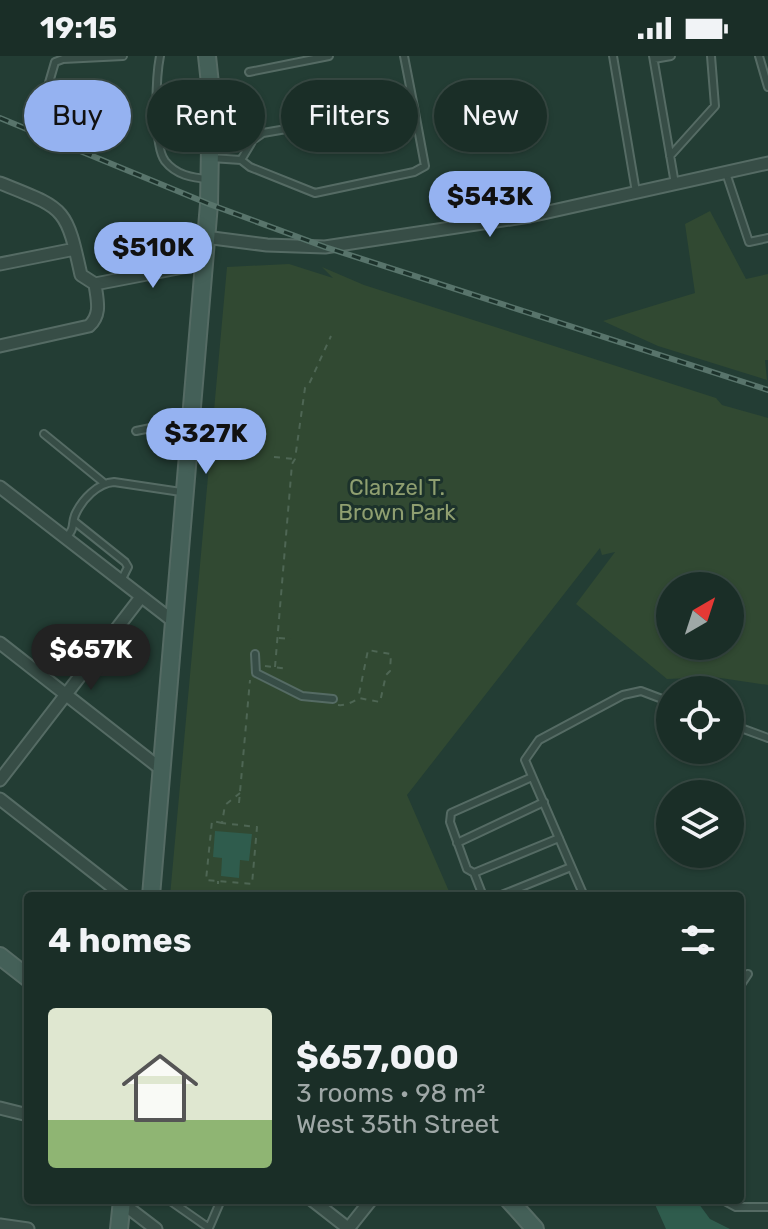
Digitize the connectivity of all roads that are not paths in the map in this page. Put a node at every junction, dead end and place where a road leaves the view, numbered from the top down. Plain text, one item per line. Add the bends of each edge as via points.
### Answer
1 (123, 56) edge
2 (160, 56) edge
3 (207, 56) edge
4 (329, 56) edge
5 (404, 56) edge
6 (613, 56) edge
7 (671, 56) edge
8 (711, 56) edge
9 (759, 56) edge
10 (654, 58) edge
11 (249, 72) dead end
12 (50, 80) edge
13 (409, 80) edge
14 (768, 87) edge
15 (418, 128) edge
16 (281, 130) edge
17 (670, 156) junction
18 (211, 158) junction
19 (241, 160) junction
20 (768, 163) edge
21 (726, 173) junction
22 (210, 179) junction
23 (0, 183) edge
24 (675, 184) junction
25 (636, 192) junction
26 (205, 237) junction
27 (768, 238) edge
28 (75, 249) junction
29 (204, 263) junction
30 (0, 264) edge
31 (95, 284) junction
32 (0, 346) edge
33 (167, 425) junction
34 (190, 429) junction
35 (136, 431) dead end
36 (44, 434) dead end
37 (104, 483) junction
38 (0, 487) edge
39 (184, 492) junction
40 (75, 522) junction
41 (66, 538) junction
42 (121, 581) junction
43 (141, 597) junction
44 (173, 621) junction
45 (0, 643) edge
46 (255, 654) dead end
47 (66, 695) junction
48 (656, 697) edge
49 (332, 699) road end
50 (744, 729) edge
51 (768, 738) edge
52 (161, 769) junction
53 (532, 777) junction
54 (0, 780) edge
55 (0, 799) edge
56 (544, 802) junction
57 (559, 838) junction
58 (457, 843) junction
59 (571, 867) junction
60 (474, 873) junction
61 (119, 892) edge
62 (151, 892) edge
63 (481, 892) edge
64 (509, 892) edge
65 (580, 892) edge
66 (0, 956) edge
67 (748, 974) dead end
68 (24, 975) edge
69 (744, 980) edge
70 (0, 1108) edge
71 (24, 1114) edge
72 (122, 1204) edge
73 (126, 1204) edge
74 (175, 1204) edge
75 (219, 1204) edge
76 (317, 1204) edge
77 (368, 1204) edge
78 (513, 1204) edge
79 (730, 1204) edge
80 (768, 1207) edge
81 (0, 1225) edge
82 (208, 1228) edge
83 (28, 1229) edge
84 (119, 1229) edge
85 (156, 1229) edge
86 (349, 1229) edge
87 (535, 1229) edge

1 - 12 lane via 63,59 55,62
2 - 22 lane via 159,151 174,170
3 - 18 main road
4 - 11 lane
5 - 13 lane
6 - 25 lane
7 - 10 lane
8 - 17 lane via 715,106
9 - 14 lane
10 - 17 lane
15 - 19 lane via 425,166 315,193
16 - 19 lane via 253,140
17 - 24 lane
18 - 19 lane
18 - 22 main road
20 - 21 street
21 - 24 street
21 - 27 lane via 749,242
22 - 26 main road
23 - 28 street via 58,210
24 - 25 street
25 - 26 street via 530,216 325,247
26 - 29 main road
28 - 30 street
28 - 31 street via 81,275
29 - 31 street
29 - 34 main road
31 - 32 street via 98,311 89,326
33 - 34 lane
33 - 34 lane via 171,435
33 - 35 lane
34 - 39 main road
36 - 37 lane
37 - 39 lane
37 - 40 lane via 93,490
38 - 41 street
39 - 44 main road
40 - 41 lane
40 - 42 lane via 125,562
41 - 42 street
42 - 43 street
43 - 44 street
43 - 47 street
44 - 52 main road
45 - 47 street
46 - 49 lane via 256,669 288,691
47 - 52 street
47 - 54 street
48 - 53 lane via 641,691 623,695 539,740 525,760
50 - 51 lane
52 - 62 main road
53 - 56 lane
53 - 58 lane via 451,813
55 - 61 street
56 - 57 lane
56 - 58 lane
57 - 59 lane
57 - 60 lane
58 - 60 lane via 467,869
59 - 64 lane
59 - 65 lane
60 - 63 lane
66 - 68 main road
67 - 69 lane
70 - 71 street
72 - 84 main road
73 - 85 street
74 - 82 lane
75 - 82 lane
76 - 86 street
77 - 86 street
78 - 87 main road
79 - 80 lane
81 - 83 street

